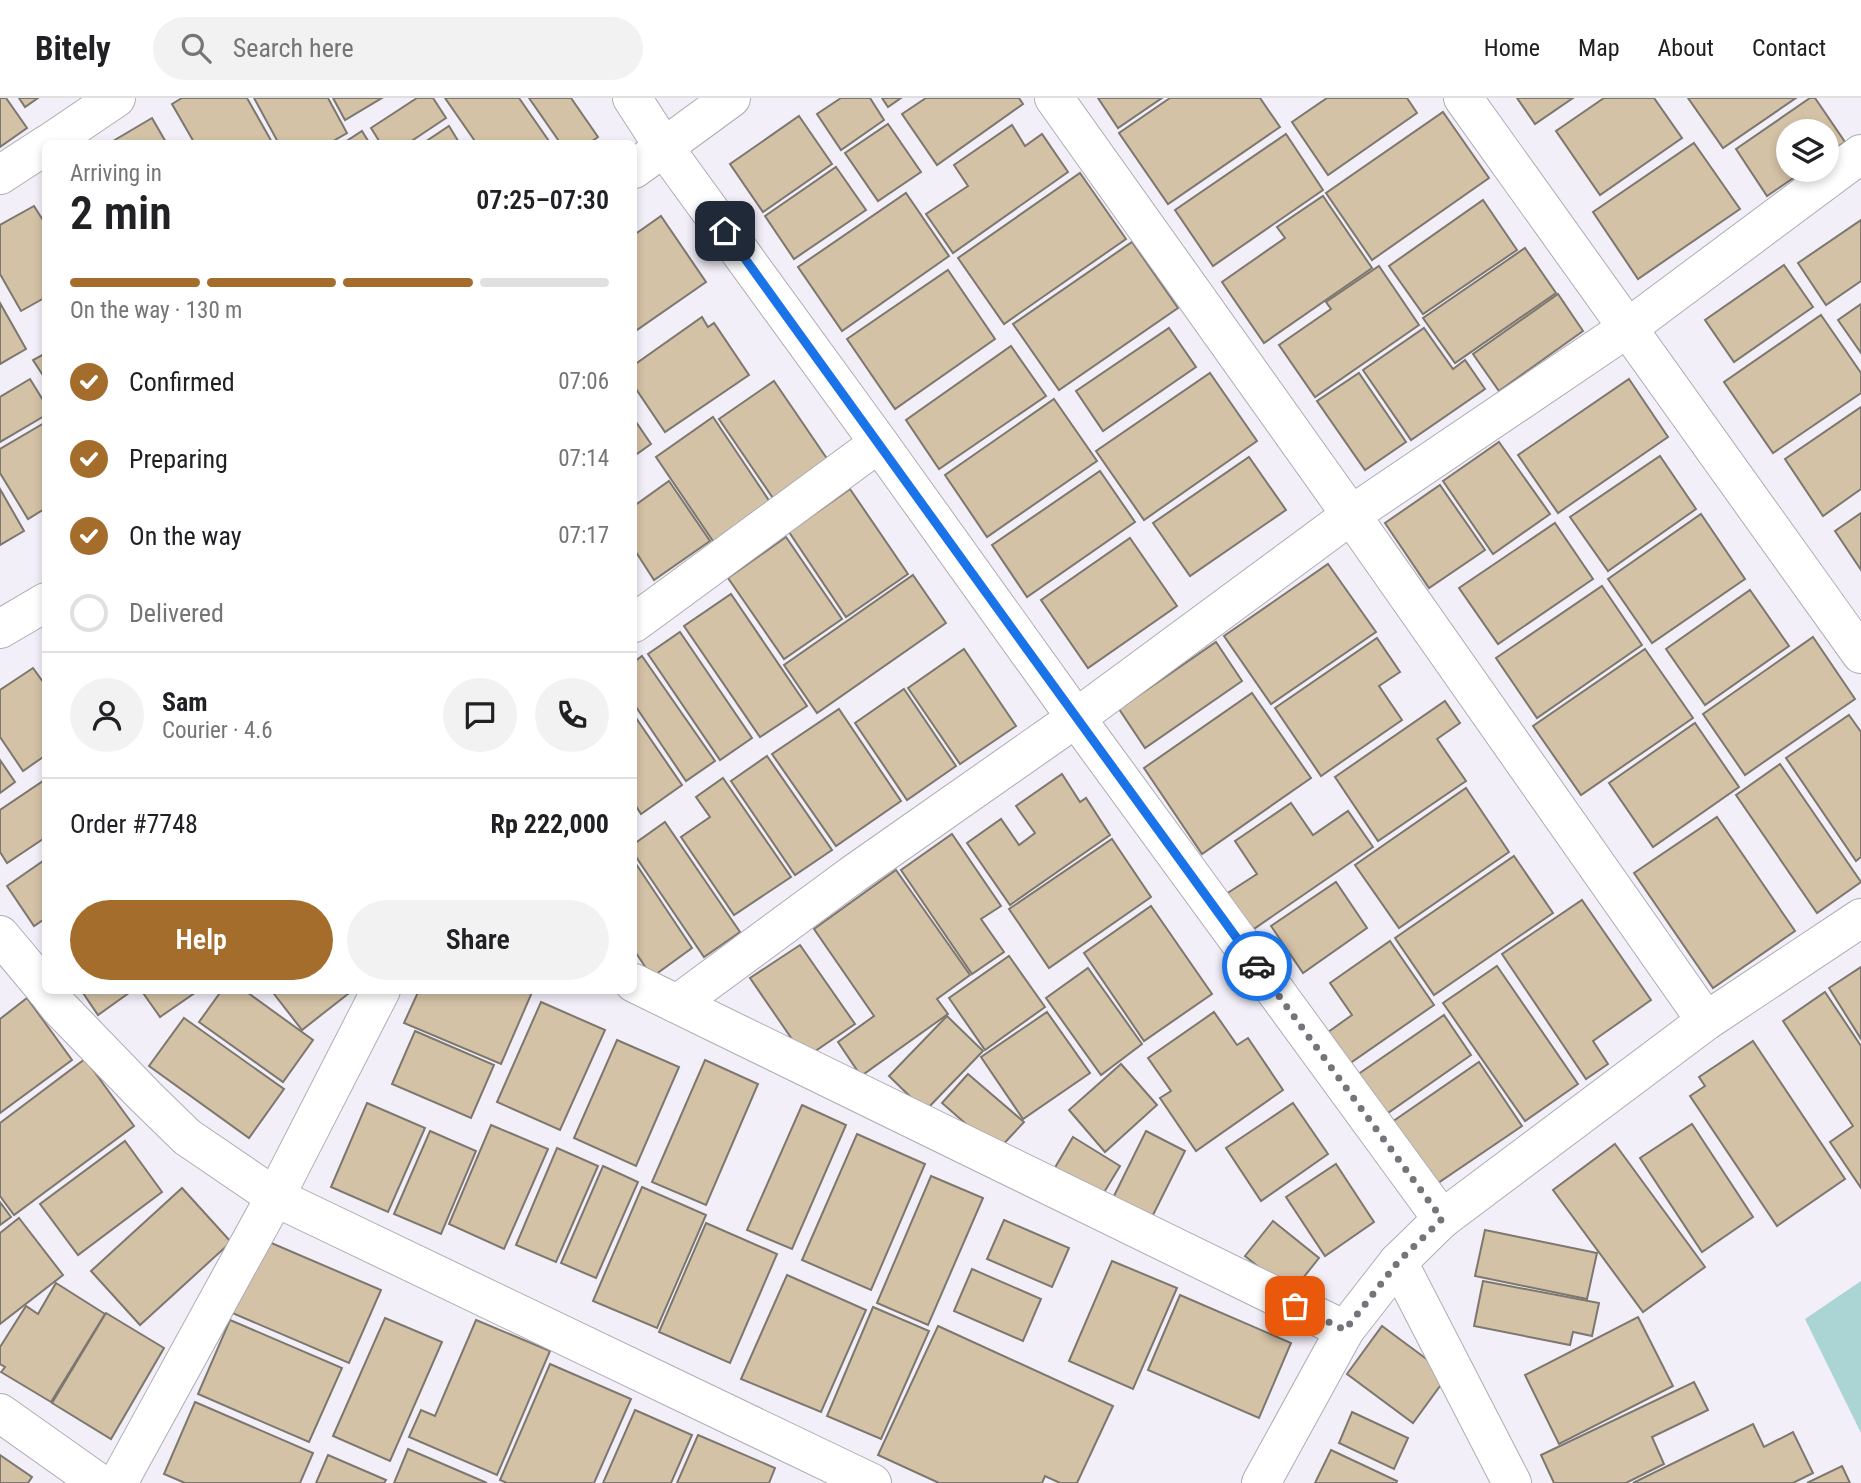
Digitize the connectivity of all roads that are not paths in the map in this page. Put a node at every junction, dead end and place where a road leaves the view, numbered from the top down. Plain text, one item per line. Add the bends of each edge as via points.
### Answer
1 (116, 98) edge
2 (632, 98) edge
3 (731, 98) edge
4 (1054, 98) edge
5 (1464, 98) edge
6 (53, 140) edge
7 (663, 146) junction
8 (42, 147) edge
9 (1861, 154) edge
10 (637, 167) edge
11 (0, 175) edge
12 (1629, 327) junction
13 (879, 443) junction
14 (1351, 515) junction
15 (42, 603) edge
16 (637, 620) edge
17 (0, 629) edge
18 (1861, 653) edge
19 (1076, 718) junction
20 (1861, 918) edge
21 (0, 935) edge
22 (637, 984) edge
23 (42, 985) edge
24 (49, 994) edge
25 (379, 994) edge
26 (677, 1004) junction
27 (1706, 1021) junction
28 (275, 1196) junction
29 (1442, 1219) junction
30 (1398, 1262) junction
31 (1345, 1330) junction
32 (0, 1413) edge
33 (99, 1483) edge
34 (118, 1483) edge
35 (872, 1483) edge
36 (1261, 1483) edge
37 (1512, 1483) edge

1 - 6 street
2 - 7 street
3 - 7 street
4 - 14 street
5 - 12 street
7 - 10 street
7 - 13 street
8 - 11 street
9 - 12 street
12 - 14 street
12 - 18 street
13 - 16 street
13 - 19 street
14 - 19 street
14 - 27 street
15 - 17 street
19 - 26 street
19 - 29 street
20 - 27 street
21 - 23 street
22 - 26 street
24 - 28 street via 187,1137
25 - 28 street
26 - 31 street
27 - 29 street
28 - 34 street
28 - 35 street
29 - 30 street
30 - 31 street
30 - 37 street
31 - 36 street
32 - 33 street

